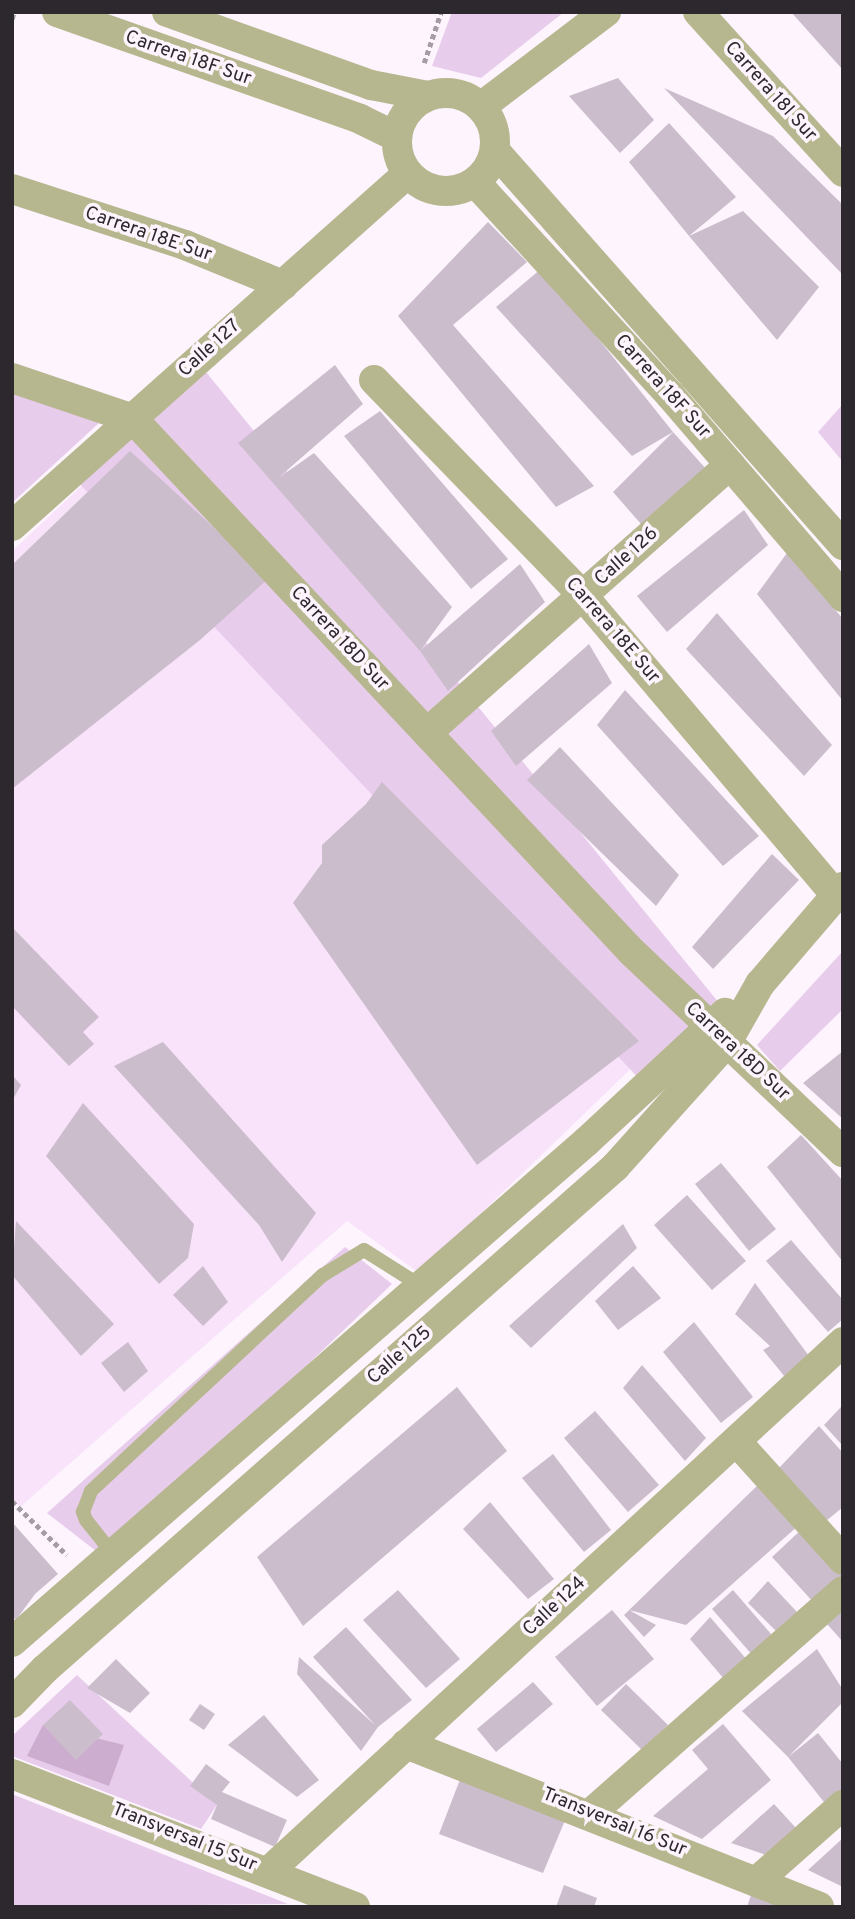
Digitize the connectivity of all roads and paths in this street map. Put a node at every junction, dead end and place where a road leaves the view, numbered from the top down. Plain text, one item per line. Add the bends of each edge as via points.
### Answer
1 (14, 12) edge
2 (57, 12) edge
3 (167, 12) edge
4 (442, 12) edge
5 (606, 12) edge
6 (698, 12) edge
7 (12, 19) edge
8 (421, 95) junction
9 (482, 106) junction
10 (397, 136) junction
11 (495, 151) junction
12 (843, 172) edge
13 (408, 173) junction
14 (475, 183) junction
15 (12, 189) edge
16 (283, 285) junction
17 (12, 378) edge
18 (374, 380) dead end
19 (133, 419) junction
20 (730, 465) junction
21 (196, 481) dead end
22 (12, 526) edge
23 (843, 545) edge
24 (583, 596) junction
25 (843, 597) edge
26 (429, 732) junction
27 (839, 891) edge
28 (632, 952) junction
29 (718, 1034) junction
30 (843, 1152) edge
31 (421, 1286) junction
32 (843, 1342) edge
33 (736, 1441) junction
34 (113, 1554) junction
35 (843, 1560) edge
36 (843, 1591) edge
37 (12, 1642) edge
38 (12, 1703) edge
39 (406, 1744) junction
40 (12, 1774) edge
41 (843, 1805) edge
42 (590, 1814) junction
43 (268, 1871) junction
44 (757, 1881) junction
45 (355, 1907) edge
46 (819, 1907) edge

1 - 7 path
2 - 10 street, Carrera 18F Sur
3 - 8 street, Carrera 18F Sur via 371,85
4 - 8 path
5 - 9 street
6 - 12 street, Carrera 18I Sur
8 - 9 street via 455,93
8 - 10 street
9 - 11 street via 495,134
10 - 13 street
11 - 14 street
11 - 23 street, Carrera 18F Sur
13 - 14 street via 432,189 461,189
13 - 16 street, Calle 127
14 - 20 street, Carrera 18F Sur
15 - 16 street, Carrera 18E Sur via 185,245
16 - 19 street, Calle 127
17 - 19 street, Carrera 18D Sur
18 - 24 street, Carrera 18E Sur
19 - 22 street, Calle 127
19 - 28 street, Carrera 18D Sur
20 - 24 street, Calle 126
20 - 25 street, Carrera 18F Sur
21 - 26 street, Carrera 18D Sur
24 - 26 street, Calle 126
24 - 27 street, Carrera 18E Sur
26 - 28 street, Carrera 18D Sur
27 - 29 street, Calle 125
28 - 29 street, Carrera 18D Sur
29 - 30 street, Carrera 18D Sur
29 - 31 street, Calle 125
29 - 38 street, Calle 125 via 615,1167
31 - 34 street, Calle 125
31 - 34 lane via 364,1250 323,1275 91,1491 85,1502 86,1520
32 - 33 street, Calle 124
33 - 35 street
33 - 39 street, Calle 124
34 - 37 street, Calle 125
36 - 42 street
39 - 42 street, Transversal 16 Sur
39 - 43 street, Calle 124
40 - 43 street, Transversal 15 Sur
41 - 44 street
42 - 44 street, Transversal 16 Sur
43 - 45 street, Transversal 15 Sur
44 - 46 street, Transversal 16 Sur

